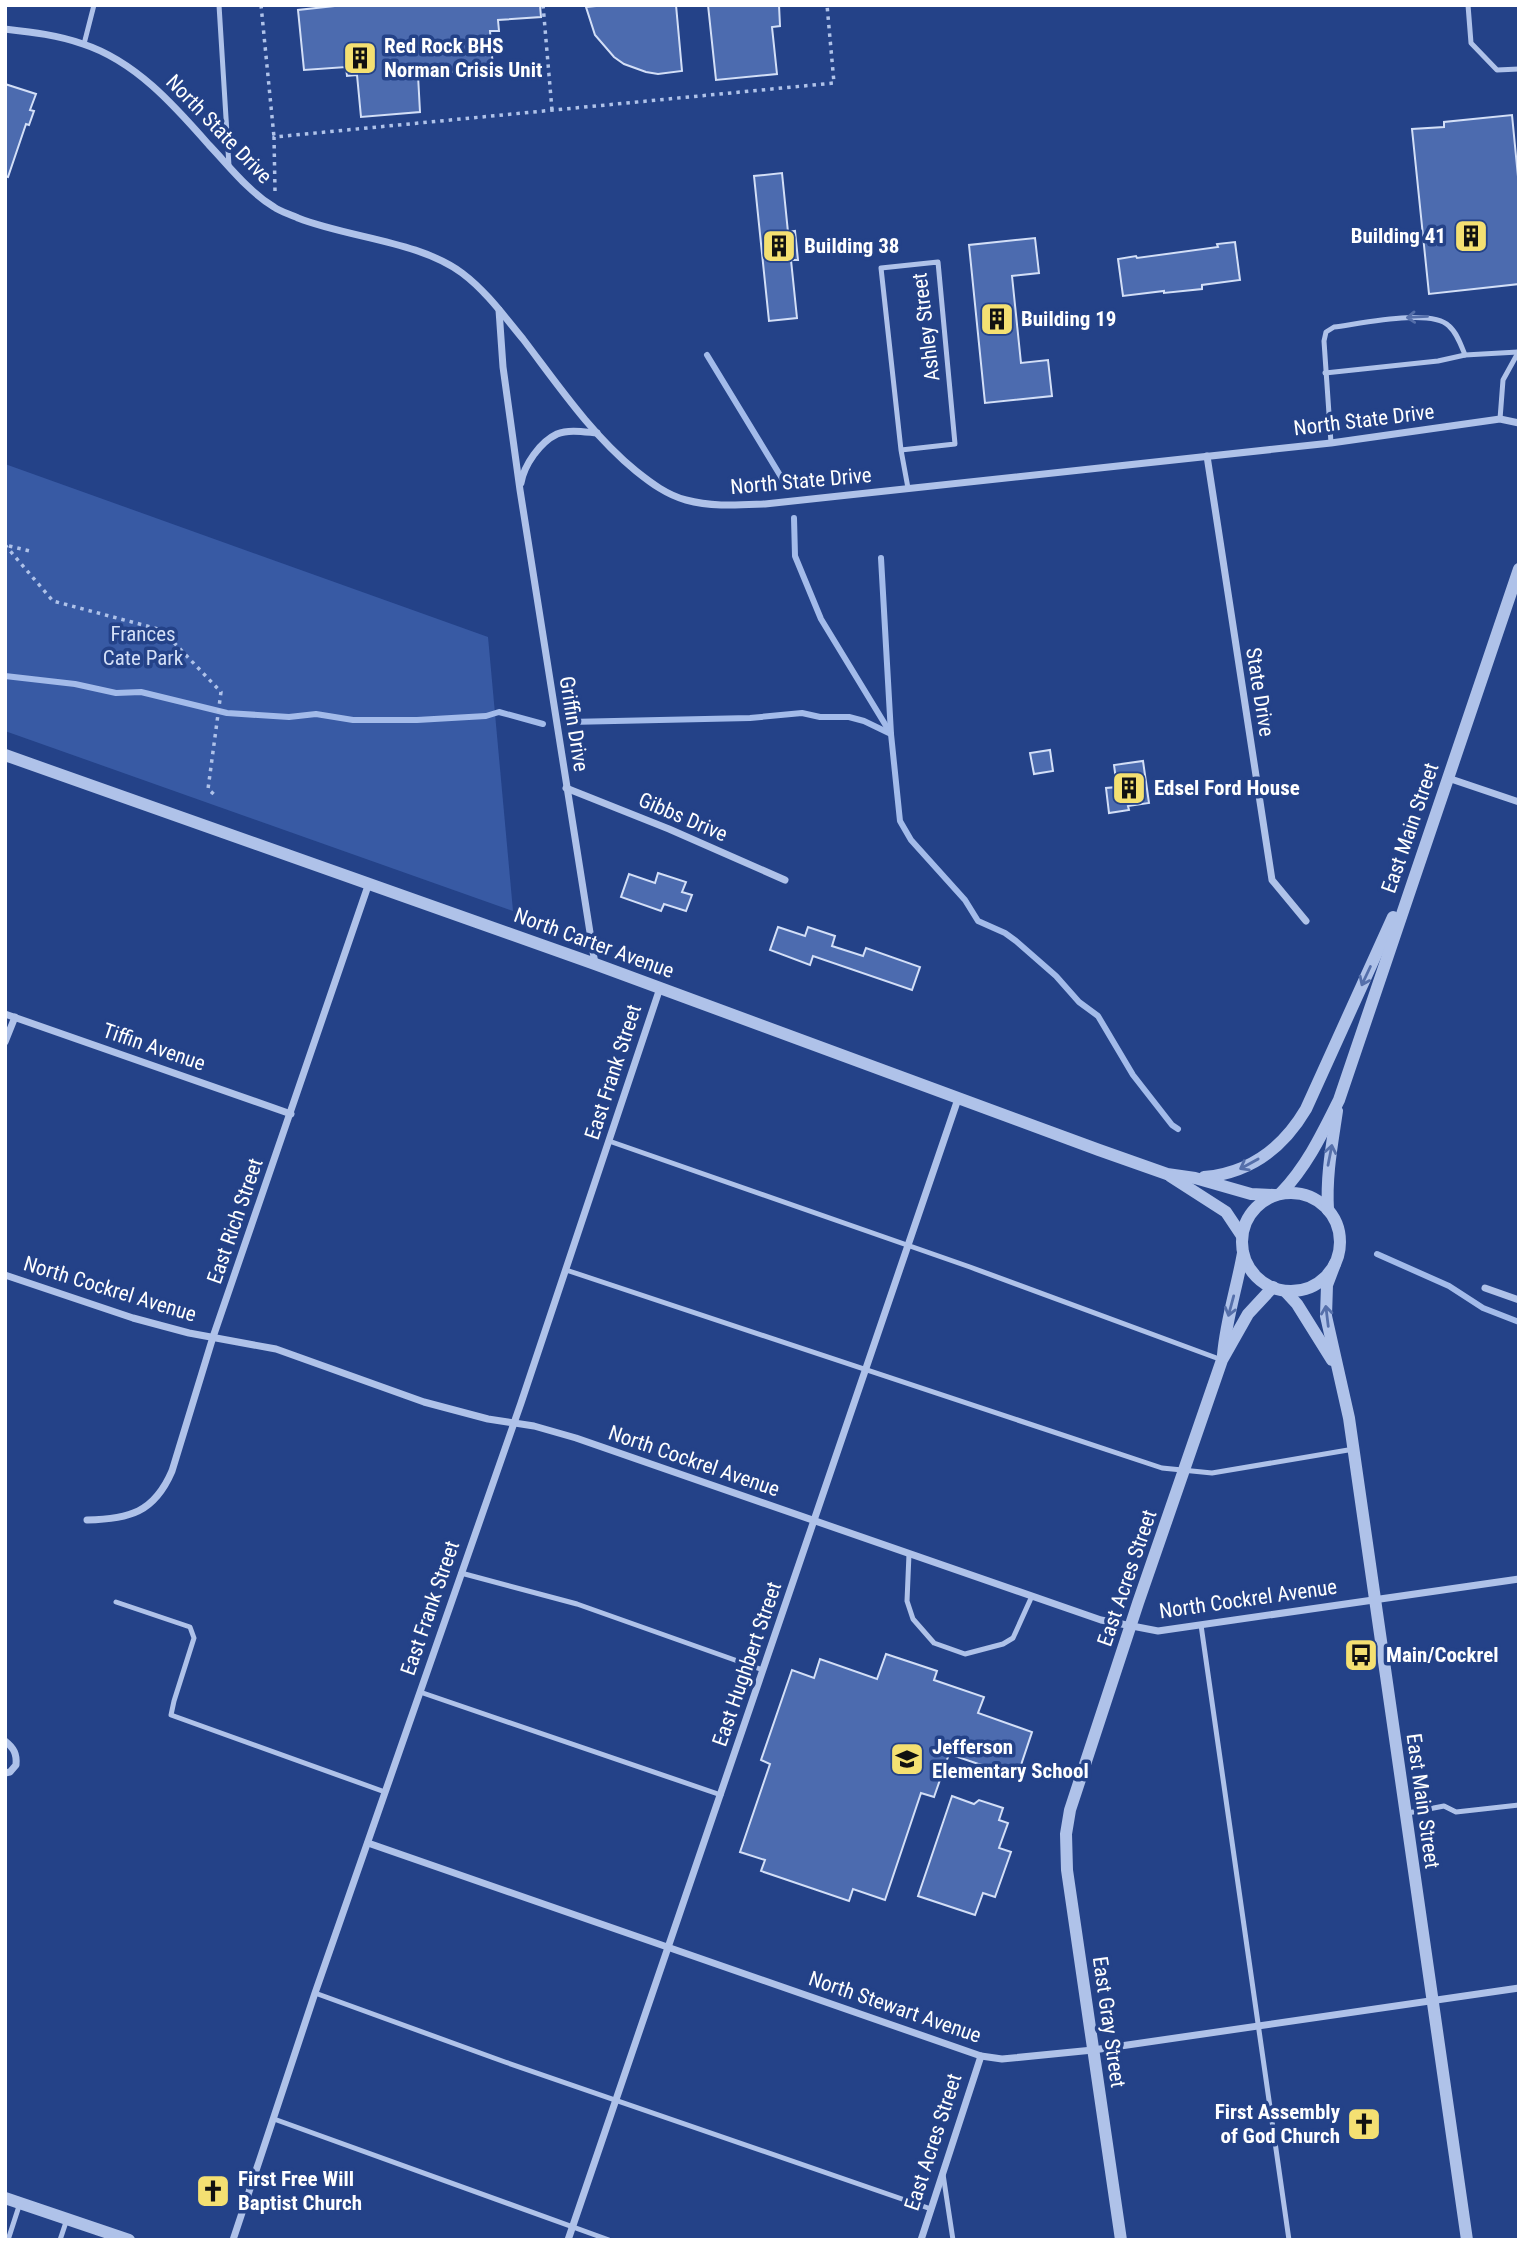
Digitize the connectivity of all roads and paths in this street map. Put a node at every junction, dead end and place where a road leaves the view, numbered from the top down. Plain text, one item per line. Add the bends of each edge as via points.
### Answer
1 (94, 5) edge
2 (219, 5) edge
3 (261, 5) edge
4 (543, 5) edge
5 (827, 5) edge
6 (1468, 5) edge
7 (5, 29) edge
8 (84, 44) junction
9 (1519, 69) edge
10 (552, 110) junction
11 (274, 137) junction
12 (229, 166) junction
13 (275, 208) junction
14 (499, 309) junction
15 (1518, 352) edge
16 (1465, 355) junction
17 (1325, 373) junction
18 (1500, 419) junction
19 (1519, 423) edge
20 (597, 433) junction
21 (1331, 443) junction
22 (901, 450) junction
23 (1207, 456) junction
24 (908, 488) junction
25 (520, 490) junction
26 (6, 545) edge
27 (30, 551) dead end
28 (1519, 569) edge
29 (5, 755) edge
30 (1447, 778) junction
31 (566, 788) junction
32 (217, 797) dead end
33 (1519, 802) edge
34 (1415, 869) junction
35 (785, 880) dead end
36 (369, 883) junction
37 (1306, 920) dead end
38 (595, 964) junction
39 (660, 988) junction
40 (5, 1014) edge
41 (15, 1017) junction
42 (5, 1042) edge
43 (958, 1099) junction
44 (1339, 1100) junction
45 (291, 1114) junction
46 (609, 1141) junction
47 (1167, 1174) junction
48 (1195, 1178) junction
49 (1277, 1194) junction
50 (1328, 1210) junction
51 (1242, 1236) junction
52 (908, 1245) junction
53 (1243, 1253) junction
54 (1335, 1264) junction
55 (566, 1270) junction
56 (5, 1275) edge
57 (1485, 1288) dead end
58 (1279, 1289) junction
59 (1519, 1300) edge
60 (213, 1337) junction
61 (1222, 1360) junction
62 (1337, 1368) junction
63 (866, 1370) junction
64 (514, 1423) junction
65 (1354, 1449) junction
66 (1185, 1470) junction
67 (87, 1520) dead end
68 (814, 1521) junction
69 (909, 1554) junction
70 (461, 1573) junction
71 (1519, 1579) edge
72 (1032, 1596) junction
73 (1375, 1599) junction
74 (116, 1602) dead end
75 (1201, 1625) junction
76 (1130, 1627) junction
77 (763, 1670) junction
78 (420, 1692) junction
79 (5, 1741) edge
80 (5, 1773) edge
81 (385, 1792) junction
82 (721, 1796) junction
83 (1519, 1805) edge
84 (1070, 1810) joint
85 (1405, 1813) junction
86 (368, 1843) junction
87 (668, 1948) junction
88 (1519, 1988) edge
89 (316, 1993) junction
90 (1431, 2001) junction
91 (1258, 2026) junction
92 (1093, 2050) junction
93 (981, 2056) junction
94 (616, 2101) junction
95 (274, 2119) junction
96 (943, 2172) junction
97 (5, 2198) edge
98 (20, 2203) junction
99 (931, 2210) junction
100 (67, 2218) junction
101 (573, 2226) junction
102 (8, 2240) edge
103 (60, 2240) edge
104 (129, 2240) edge
105 (233, 2240) edge
106 (568, 2240) edge
107 (609, 2240) edge
108 (921, 2240) edge
109 (953, 2240) edge
110 (1121, 2240) edge
111 (1289, 2240) edge
112 (1467, 2240) edge

1 - 8 lane
2 - 12 lane
3 - 11 path
4 - 10 path
5 - 10 path via 834,83
6 - 9 lane via 1471,43 1497,70
7 - 8 street, North State Drive
8 - 12 street, North State Drive via 153,86
10 - 11 path
11 - 13 path
12 - 13 street, North State Drive via 250,190
13 - 14 street, North State Drive via 446,262
14 - 20 street, North State Drive
14 - 25 street, Griffin Drive
15 - 16 lane
15 - 18 lane via 1503,380
16 - 17 lane
16 -> 17 lane via 1449,326 1429,317 1346,325 1326,332
17 - 21 lane
18 - 19 street, North State Drive
18 - 21 street, North State Drive
20 - 24 street, North State Drive via 623,460 671,495 716,506
20 - 25 street, Griffin Drive via 557,434 530,457
21 - 23 street, North State Drive
22 - 22 lane, Ashley Street via 881,268 938,262 955,444
22 - 24 lane, Ashley Street
23 - 24 street, North State Drive
23 - 37 street, State Drive via 1272,880
25 - 31 street, Griffin Drive
26 - 27 path
26 - 32 path via 53,601 162,630 221,692 208,789
28 - 30 street, East Main Street
29 - 36 street, North Carter Avenue
30 - 33 street
30 - 34 street, East Main Street
31 - 35 street, Gibbs Drive
31 - 38 street, Griffin Drive
34 - 44 street, East Main Street
34 -> 48 street via 1297,1124 1285,1140 1247,1166 1220,1176
36 - 38 street, North Carter Avenue
36 - 45 street, East Rich Street
38 - 39 street, North Carter Avenue
39 - 43 street, North Carter Avenue
39 - 46 street, East Frank Street
40 - 41 street, Tiffin Avenue
41 - 42 street
41 - 45 street, Tiffin Avenue
43 - 47 street, North Carter Avenue
43 - 52 street, East Hughbert Street
44 - 49 street, East Main Street via 1310,1158
50 -> 44 street, East Main Street via 1328,1164
45 - 60 street, East Rich Street
46 - 52 lane
46 - 55 street, East Frank Street
47 - 48 street, North Carter Avenue
47 - 51 street, North Carter Avenue via 1226,1212
48 - 49 street, North Carter Avenue via 1251,1194
49 - 50 street via 1300,1193
49 - 51 street via 1252,1213
50 - 54 street via 1340,1235
51 - 53 street
52 - 61 lane
52 - 63 street, East Hughbert Street
53 - 58 street via 1250,1270
53 -> 61 street, East Acres Street
54 - 58 street via 1322,1280 1305,1289
62 -> 54 street, East Main Street via 1326,1315 1326,1285
55 - 63 lane
55 - 64 street, East Frank Street
56 - 60 street, North Cockrel Avenue via 133,1318
57 - 59 street
58 - 61 street, East Acres Street via 1248,1314
58 - 62 street, East Main Street via 1297,1304
60 - 64 street, North Cockrel Avenue via 276,1349 424,1402
60 - 67 street, East Rich Street via 167,1484 131,1515
61 - 66 street, East Acres Street
62 - 65 street, East Main Street
63 - 66 lane via 1162,1468
63 - 68 street, East Hughbert Street
64 - 68 street, North Cockrel Avenue via 576,1438
64 - 70 street, East Frank Street
65 - 66 lane via 1212,1473
65 - 73 street, East Main Street
66 - 76 street, East Acres Street
68 - 69 street, North Cockrel Avenue
68 - 77 street, East Hughbert Street
69 - 72 street, North Cockrel Avenue
69 - 72 lane via 907,1601 913,1619 934,1643 965,1654 1013,1638
70 - 77 lane via 577,1604
70 - 78 street, East Frank Street
71 - 73 street, North Cockrel Avenue
72 - 76 street, North Cockrel Avenue
73 - 75 street, North Cockrel Avenue
73 - 85 street, East Main Street
74 - 81 lane via 190,1627 194,1638 172,1715
75 - 76 street, North Cockrel Avenue via 1158,1631
75 - 91 lane
76 - 84 street, East Acres Street
77 - 82 street, East Hughbert Street
78 - 81 street, East Frank Street
78 - 82 lane
79 - 80 street via 17,1756 16,1765
81 - 86 street, East Frank Street
82 - 87 street, East Hughbert Street
83 - 85 lane via 1456,1812 1444,1806
84 - 92 street, East Gray Street via 1067,1870
85 - 90 street, East Main Street
86 - 87 street, North Stewart Avenue
86 - 89 street, East Frank Street
87 - 93 street, North Stewart Avenue
87 - 94 street, East Hughbert Street
88 - 90 street, North Stewart Avenue
89 - 94 lane
89 - 95 street, East Frank Street
90 - 91 street, North Stewart Avenue
90 - 112 street, East Main Street
91 - 92 street, North Stewart Avenue
91 - 111 lane
92 - 93 street, North Stewart Avenue via 1002,2059
92 - 110 street, East Gray Street
93 - 96 street, East Acres Street
94 - 99 lane
94 - 101 street, East Hughbert Street
95 - 101 lane
95 - 105 street, East Frank Street
96 - 99 street, East Acres Street
96 - 109 lane
97 - 98 street
98 - 100 street
98 - 102 lane
99 - 108 street, East Acres Street
100 - 103 lane
100 - 104 street
101 - 106 street, East Hughbert Street
101 - 107 lane

